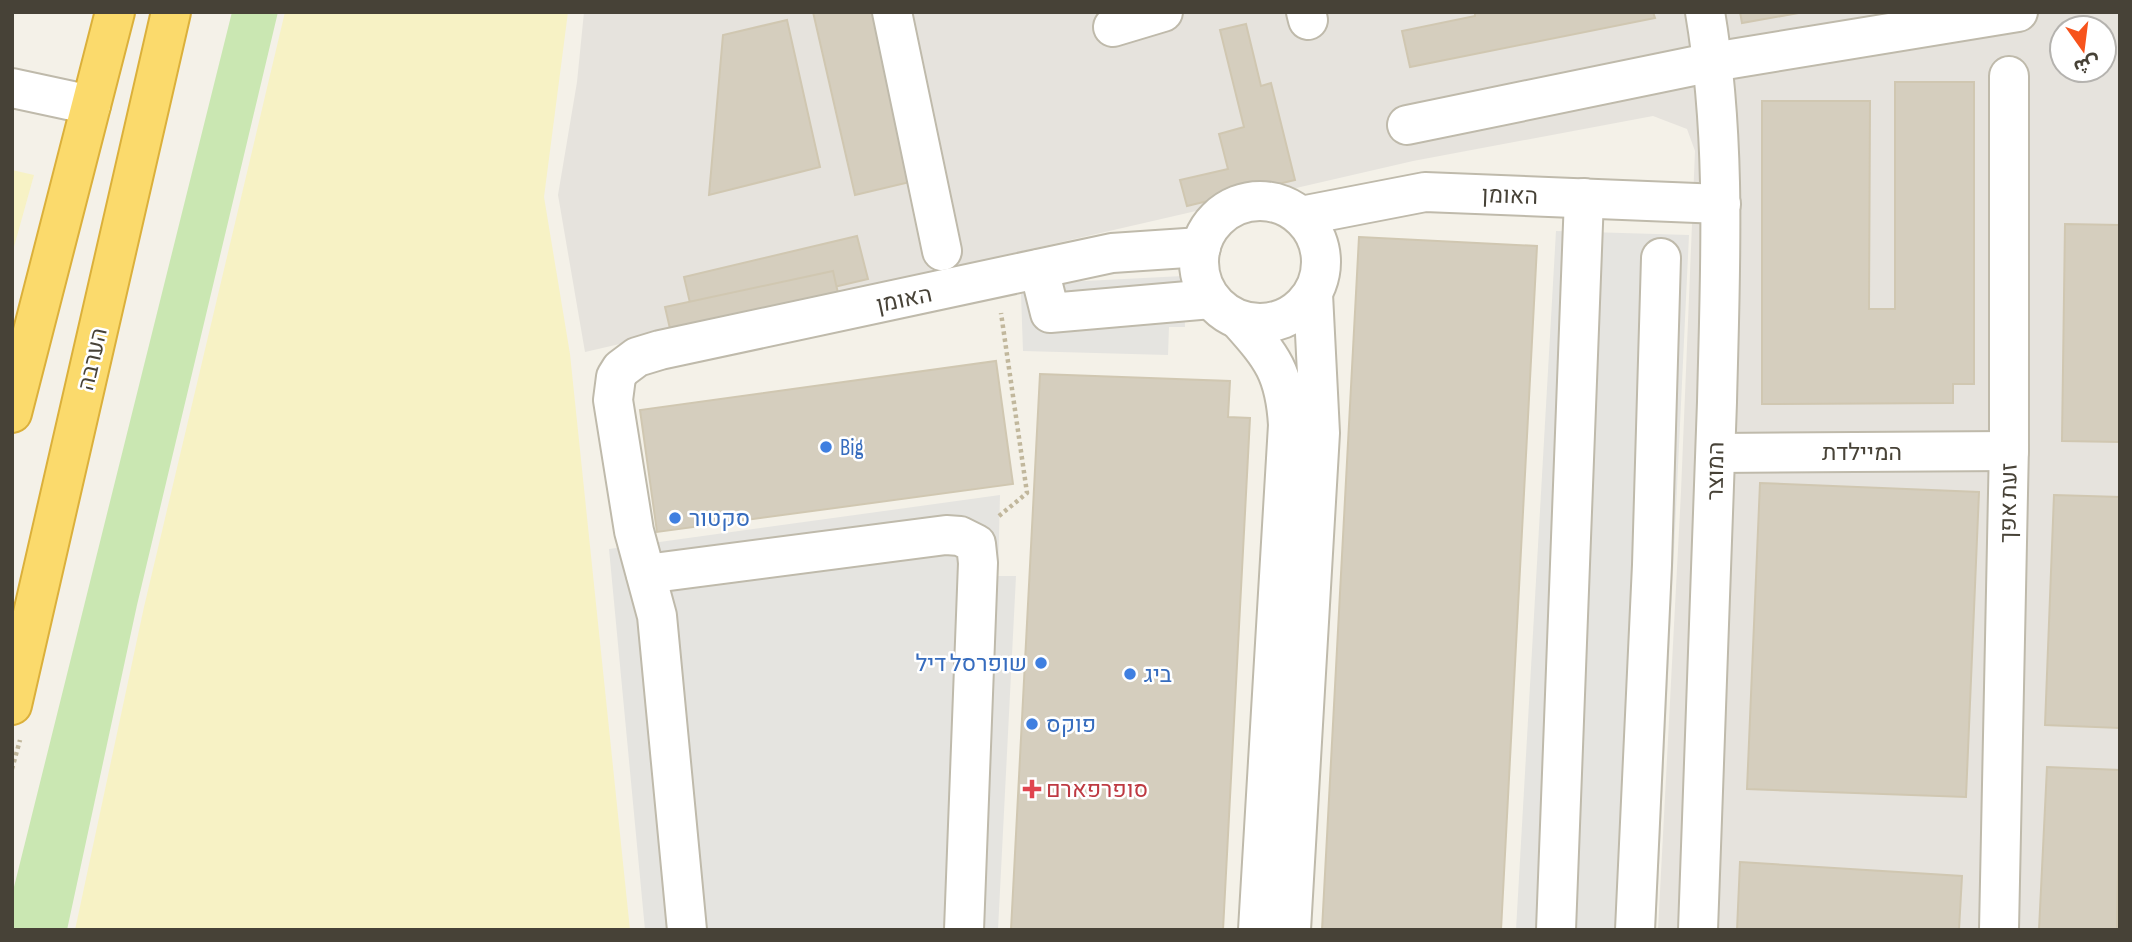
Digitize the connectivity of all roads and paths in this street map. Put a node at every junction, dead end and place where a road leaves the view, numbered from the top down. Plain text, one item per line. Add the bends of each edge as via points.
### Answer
1 (115, 12) edge
2 (171, 12) edge
3 (892, 12) edge
4 (1163, 12) edge
5 (1705, 12) edge
6 (2018, 12) edge
7 (1113, 27) dead end
8 (1713, 62) junction
9 (2009, 76) dead end
10 (12, 88) edge
11 (91, 105) junction
12 (1407, 125) dead end
13 (1584, 198) junction
14 (1721, 204) junction
15 (1301, 216) junction
16 (1201, 247) junction
17 (943, 251) dead end
18 (1661, 258) dead end
19 (1039, 269) junction
20 (997, 278) junction
21 (1313, 294) junction
22 (1225, 309) junction
23 (12, 413) edge
24 (2009, 451) junction
25 (1716, 453) junction
26 (971, 539) junction
27 (646, 574) junction
28 (12, 705) edge
29 (687, 930) edge
30 (964, 930) edge
31 (1258, 930) edge
32 (1292, 930) edge
33 (1556, 930) edge
34 (1635, 930) edge
35 (1698, 930) edge
36 (1999, 930) edge

1 - 11 highway
2 - 28 highway, הערבה
3 - 17 street
4 - 7 street
5 - 8 street, המוצר
6 - 8 street
8 - 12 street
8 - 14 street, המוצר
9 - 24 street, זעת אפך
10 - 11 street
11 - 23 highway
13 - 14 street, האומן
13 - 15 street, האומן via 1425,192
13 - 33 street
14 - 25 street, המוצר
15 - 16 street via 1270,202 1245,203 1214,221
15 - 21 street via 1320,247 1321,272
16 - 19 street, האומן via 1126,250
16 - 22 street via 1200,277
18 - 34 street
19 - 20 street, האומן
19 - 22 street via 1050,313
20 - 26 path via 1027,493
20 - 27 street, האומן via 647,353 628,362 616,377 615,415 634,531
21 - 22 street via 1287,318 1262,324
21 - 32 street via 1320,433
22 - 31 street via 1273,359 1288,425
24 - 25 street, המיילדת
24 - 36 street, זעת אפך
25 - 35 street, המוצר
26 - 27 street via 946,536
26 - 30 street via 978,563
27 - 29 street via 657,616

